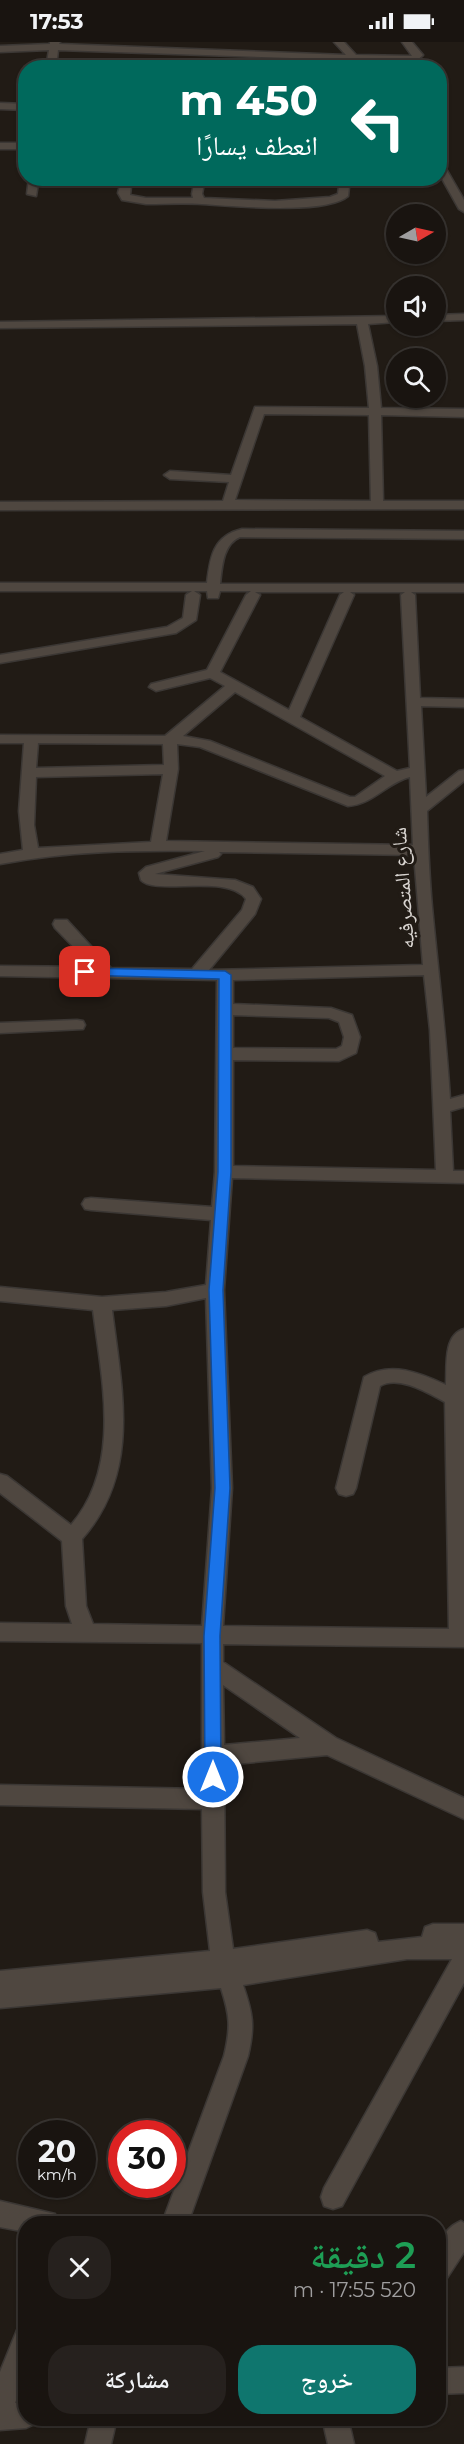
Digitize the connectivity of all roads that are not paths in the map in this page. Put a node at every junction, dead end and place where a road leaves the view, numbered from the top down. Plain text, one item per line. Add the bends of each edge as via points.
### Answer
1 (202, 42) edge
2 (339, 42) edge
3 (407, 42) edge
4 (55, 44) edge
5 (0, 49) edge
6 (201, 54) junction
7 (52, 60) edge
8 (199, 60) edge
9 (302, 60) edge
10 (351, 60) edge
11 (400, 60) edge
12 (0, 106) edge
13 (18, 107) edge
14 (0, 146) edge
15 (18, 146) edge
16 (447, 179) edge
17 (33, 186) edge
18 (124, 186) edge
19 (198, 186) edge
20 (344, 186) edge
21 (32, 194) dead end
22 (200, 201) junction
23 (464, 209) edge
24 (464, 317) edge
25 (446, 318) edge
26 (386, 320) edge
27 (362, 321) junction
28 (0, 323) edge
29 (375, 412) junction
30 (464, 413) edge
31 (170, 475) dead end
32 (237, 479) junction
33 (228, 504) junction
34 (377, 504) junction
35 (464, 505) edge
36 (0, 506) edge
37 (464, 535) edge
38 (0, 587) edge
39 (464, 588) edge
40 (214, 591) junction
41 (0, 594) edge
42 (193, 595) junction
43 (253, 595) junction
44 (347, 595) junction
45 (408, 595) junction
46 (464, 596) edge
47 (0, 659) edge
48 (212, 673) junction
49 (234, 686) junction
50 (156, 687) dead end
51 (415, 702) junction
52 (464, 703) edge
53 (292, 719) junction
54 (170, 738) junction
55 (0, 739) edge
56 (32, 739) junction
57 (171, 769) junction
58 (416, 771) junction
59 (30, 773) junction
60 (464, 774) edge
61 (395, 776) junction
62 (419, 810) junction
63 (158, 846) junction
64 (232, 849) junction
65 (423, 850) junction
66 (31, 853) junction
67 (0, 859) edge
68 (61, 924) dead end
69 (431, 970) junction
70 (0, 971) edge
71 (106, 972) junction
72 (197, 974) junction
73 (225, 975) junction
74 (224, 1009) junction
75 (77, 1025) dead end
76 (0, 1028) edge
77 (225, 1054) junction
78 (464, 1101) edge
79 (442, 1107) junction
80 (224, 1172) junction
81 (445, 1177) junction
82 (464, 1177) edge
83 (91, 1204) dead end
84 (222, 1214) junction
85 (216, 1290) junction
86 (0, 1294) edge
87 (102, 1304) junction
88 (464, 1336) edge
89 (459, 1401) edge
90 (0, 1482) edge
91 (346, 1488) dead end
92 (72, 1537) junction
93 (0, 1632) edge
94 (85, 1632) junction
95 (212, 1636) junction
96 (461, 1638) edge
97 (213, 1668) junction
98 (328, 1745) junction
99 (213, 1756) junction
100 (0, 1795) edge
101 (213, 1799) junction
102 (464, 1809) edge
103 (464, 1935) edge
104 (464, 1948) edge
105 (464, 1960) edge
106 (225, 1968) junction
107 (0, 1982) edge
108 (0, 1997) edge
109 (333, 2197) dead end
110 (0, 2214) edge
111 (178, 2216) edge
112 (18, 2218) edge
113 (461, 2234) dead end
114 (446, 2256) edge
115 (18, 2360) edge
116 (464, 2380) edge
117 (446, 2381) edge
118 (0, 2406) edge
119 (18, 2416) edge
120 (0, 2417) edge
121 (102, 2426) edge
122 (337, 2426) edge
123 (98, 2444) edge
124 (341, 2444) edge

1 - 6 street
2 - 10 street
3 - 11 street via 418,55 415,59
4 - 5 street
4 - 6 street
4 - 7 street
6 - 8 street
6 - 9 street
12 - 13 street
14 - 15 street
16 - 23 street
17 - 21 street
18 - 22 street via 126,198
19 - 22 street
20 - 22 street via 343,196 333,200
24 - 25 street
26 - 27 street
27 - 28 street
27 - 29 street
29 - 30 street
29 - 32 street via 259,410
29 - 34 street
31 - 32 street
32 - 33 street
33 - 34 street
33 - 36 street
34 - 35 street
37 - 40 street via 242,533 226,540
38 - 40 street
39 - 40 street
40 - 42 street
40 - 43 street
41 - 42 street
42 - 47 street via 189,620 171,630
43 - 44 street
43 - 48 street
44 - 45 street
44 - 53 street
45 - 46 street
45 - 51 street, شارع المتصرفيه
48 - 49 street
48 - 50 street
49 - 53 street
49 - 54 street
51 - 52 street
51 - 58 street, شارع المتصرفيه
53 - 61 street
54 - 56 street
54 - 57 street
54 - 61 street via 205,744 348,802 359,801
55 - 56 street
56 - 59 street
57 - 59 street
57 - 63 street
58 - 61 street
58 - 62 street, شارع المتصرفيه
59 - 66 street via 25,818
60 - 62 street
62 - 65 street, شارع المتصرفيه
63 - 64 street
63 - 66 street
64 - 65 street
64 - 72 street via 147,873 149,880 234,884 255,896 255,903
65 - 69 street, شارع المتصرفيه
66 - 67 street
68 - 71 street
69 - 73 street
69 - 79 street, شارع المتصرفيه
70 - 71 street
71 - 72 street
72 - 73 street
73 - 74 street
74 - 77 street
74 - 77 street via 330,1013 346,1019 352,1037 350,1049 339,1055
75 - 76 street
77 - 80 street
78 - 79 street
79 - 81 street, شارع المتصرفيه
80 - 81 street
80 - 84 street
81 - 82 street
83 - 84 street
84 - 85 street
85 - 87 street
85 - 95 street via 222,1488
86 - 87 street
87 - 92 street via 115,1432 106,1482 94,1509
88 - 89 street via 459,1341
89 - 91 street via 429,1385 392,1374 376,1377 371,1382
89 - 96 street via 464,1613
90 - 92 street
92 - 94 street via 76,1606
93 - 94 street
94 - 95 street
95 - 96 street
95 - 97 street
97 - 98 street
97 - 99 street
98 - 99 street
98 - 102 street
99 - 101 street
100 - 101 street
101 - 106 street via 214,1892
103 - 106 street via 389,1939
104 - 106 street via 407,1948
105 - 109 street
106 - 107 street
106 - 108 street
106 - 111 street via 241,2013 242,2031
110 - 112 street
113 - 114 street
115 - 118 street
116 - 117 street
119 - 120 street
121 - 123 street
122 - 124 street

